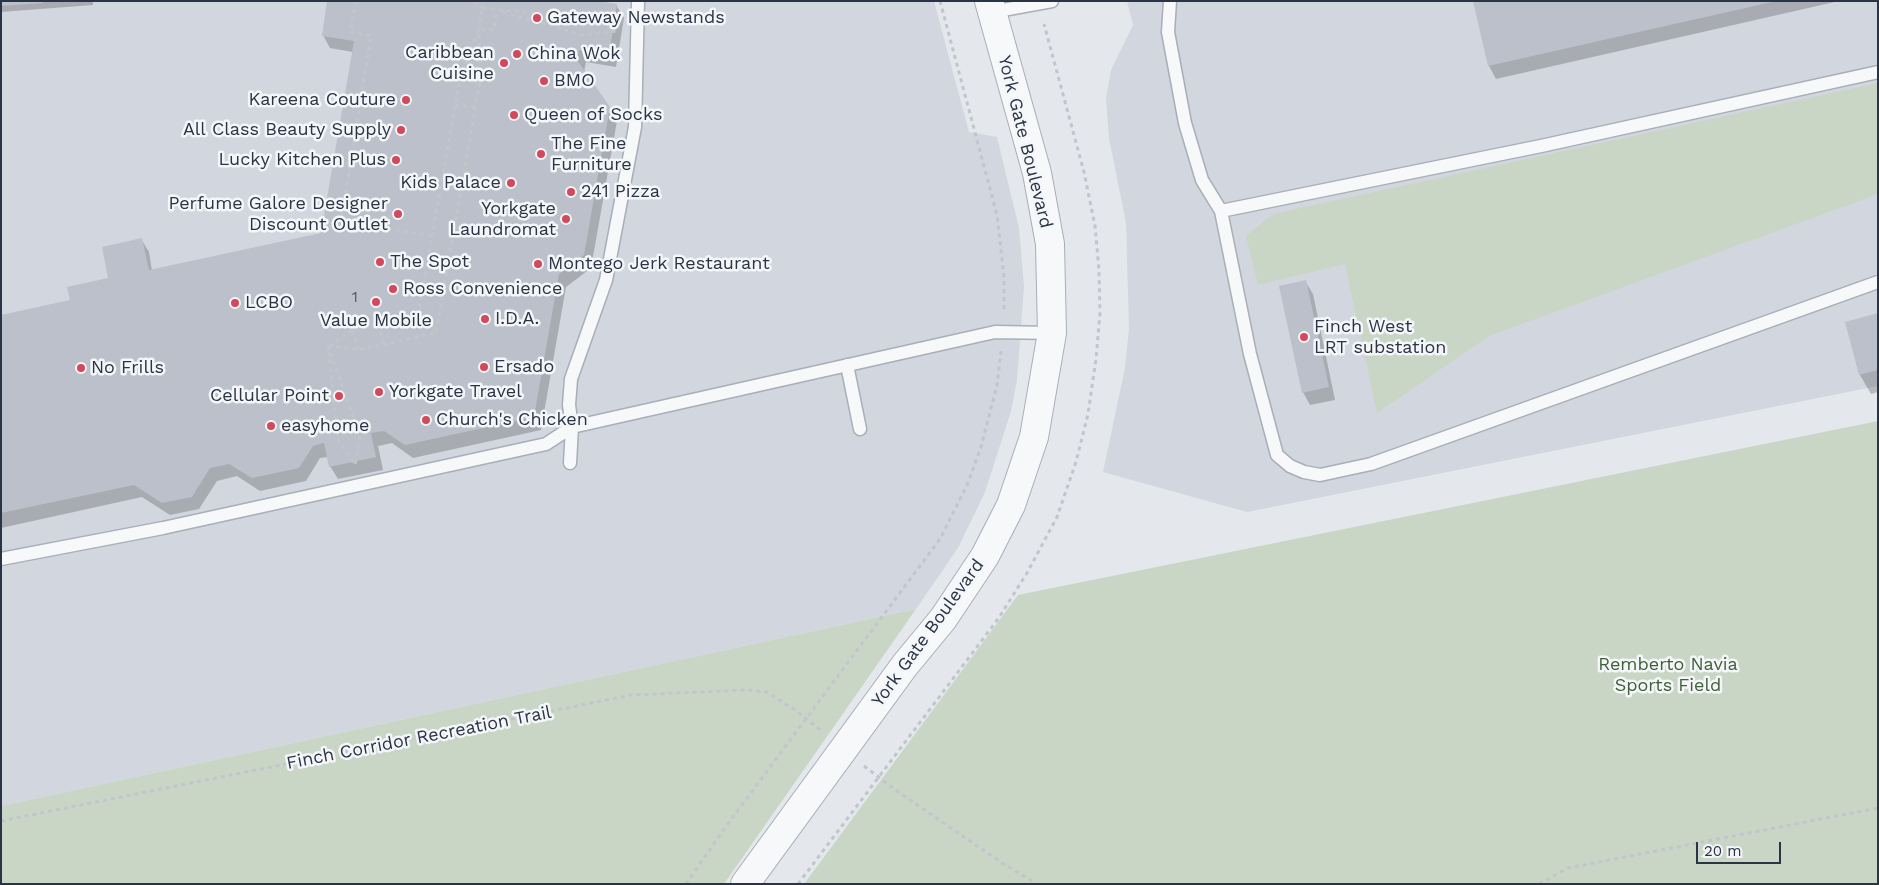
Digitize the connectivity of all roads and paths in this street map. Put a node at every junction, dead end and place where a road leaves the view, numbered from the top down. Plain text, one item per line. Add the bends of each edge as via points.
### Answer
1 (356, 1) edge
2 (474, 1) edge
3 (484, 1) edge
4 (638, 1) edge
5 (940, 1) edge
6 (1052, 1) edge
7 (1170, 1) edge
8 (991, 6) edge
9 (482, 8) junction
10 (497, 10) junction
11 (585, 17) dead end
12 (479, 29) junction
13 (617, 31) dead end
14 (1878, 72) edge
15 (460, 78) junction
16 (480, 81) junction
17 (455, 105) junction
18 (475, 107) junction
19 (1221, 211) junction
20 (432, 236) junction
21 (429, 258) junction
22 (449, 262) junction
23 (1878, 282) edge
24 (379, 324) junction
25 (354, 330) junction
26 (1003, 332) junction
27 (1052, 333) junction
28 (383, 345) junction
29 (328, 346) junction
30 (358, 350) junction
31 (847, 365) junction
32 (572, 427) junction
33 (860, 429) dead end
34 (570, 463) dead end
35 (1, 558) edge
36 (807, 719) junction
37 (826, 735) dead end
38 (860, 762) dead end
39 (1878, 808) edge
40 (1, 821) edge
41 (686, 884) edge
42 (745, 884) edge
43 (1038, 884) edge
44 (1539, 884) edge

1 - 20 path via 350,32 371,36 341,221
2 - 9 path
3 - 9 path
4 - 32 lane via 635,126 606,280 571,378 569,405
5 - 26 path via 997,215 1004,276
6 - 8 lane via 1039,5
7 - 19 lane via 1168,32 1185,123 1202,180
8 - 27 street, York Gate Boulevard via 1020,108 1045,217 1050,244
9 - 10 path
9 - 12 path
10 - 11 path
10 - 12 path via 494,30
10 - 13 path via 582,35
12 - 15 path
12 - 16 path
14 - 19 lane via 1541,146
15 - 16 path
15 - 17 path
16 - 18 path
17 - 18 path
17 - 20 path
18 - 22 path
19 - 23 lane via 1250,354 1277,454 1290,466 1320,475 1371,464
20 - 21 path
21 - 22 path
21 - 24 path via 418,316
22 - 28 path via 436,333
24 - 25 path
24 - 28 path
25 - 29 path
25 - 30 path
26 - 27 lane
26 - 31 lane
26 - 36 path via 989,422 954,514 926,560
27 - 42 street, York Gate Boulevard via 1034,436 1011,505 985,556
28 - 30 path
29 - 29 path via 360,436 355,465 338,440
29 - 30 path
31 - 32 lane
31 - 33 lane
32 - 34 lane
32 - 35 lane via 546,444 172,526
36 - 37 path, Finch Corridor Recreation Trail
36 - 40 path, Finch Corridor Recreation Trail via 766,692 631,695
36 - 41 path
38 - 43 path via 1002,863
39 - 44 path via 1568,868

